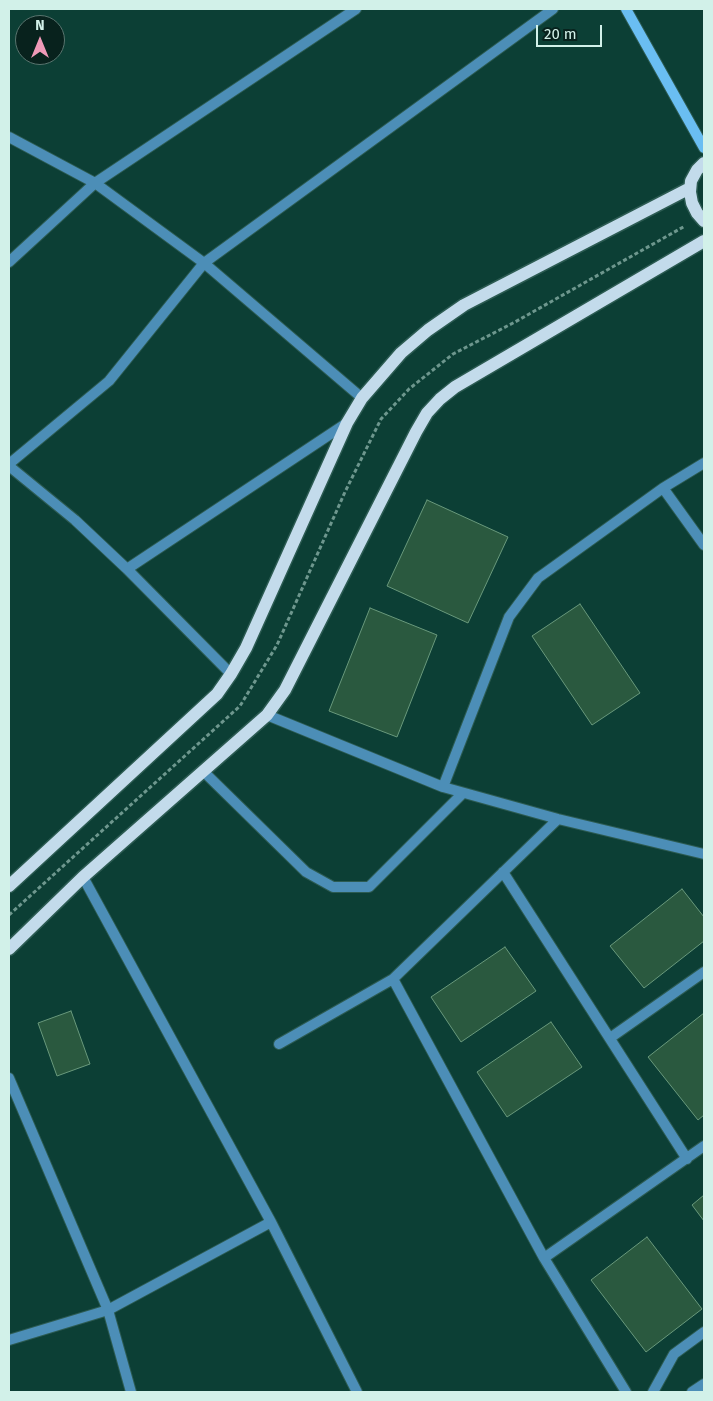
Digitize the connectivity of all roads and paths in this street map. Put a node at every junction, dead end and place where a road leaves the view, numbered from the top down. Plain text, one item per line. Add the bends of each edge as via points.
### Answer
1 (356, 9) edge
2 (553, 9) edge
3 (626, 9) edge
4 (9, 137) edge
5 (704, 148) edge
6 (704, 163) edge
7 (95, 183) junction
8 (690, 188) junction
9 (704, 220) edge
10 (704, 241) edge
11 (9, 262) edge
12 (204, 263) junction
13 (362, 398) junction
14 (347, 423) junction
15 (704, 463) edge
16 (9, 465) edge
17 (663, 488) junction
18 (704, 544) edge
19 (127, 569) junction
20 (231, 674) junction
21 (267, 715) junction
22 (203, 771) junction
23 (443, 787) junction
24 (463, 793) junction
25 (558, 819) junction
26 (704, 854) edge
27 (504, 872) junction
28 (83, 877) junction
29 (9, 886) edge
30 (9, 949) edge
31 (704, 972) edge
32 (393, 979) junction
33 (610, 1038) junction
34 (279, 1044) dead end
35 (9, 1078) edge
36 (704, 1146) edge
37 (687, 1159) junction
38 (271, 1222) junction
39 (544, 1258) junction
40 (108, 1310) junction
41 (704, 1332) edge
42 (9, 1340) edge
43 (704, 1384) edge
44 (131, 1392) edge
45 (357, 1392) edge
46 (626, 1392) edge
47 (653, 1392) edge
48 (692, 1392) edge

1 - 7 street
2 - 12 street
3 - 5 main road
4 - 7 street
6 - 8 main road via 697,170
7 - 11 street
7 - 12 street
8 - 9 main road via 692,204
8 - 13 main road via 464,305 401,353
10 - 21 main road via 455,387 427,413 285,690
12 - 13 street
12 - 16 street via 109,382
13 - 14 main road
14 - 19 street
14 - 20 main road via 246,648
15 - 17 street
16 - 19 street
17 - 18 street
17 - 23 street via 538,578 508,617
19 - 20 street
20 - 29 main road via 217,694
21 - 22 main road
21 - 23 street
22 - 24 street via 306,872 333,887 369,887
22 - 28 main road
23 - 24 street
24 - 25 street
25 - 26 street
25 - 27 street
27 - 32 street
27 - 33 street
28 - 30 main road
28 - 38 street
31 - 33 street
32 - 34 street
32 - 39 street
33 - 37 street
35 - 40 street
36 - 37 street
37 - 39 street
38 - 40 street
38 - 45 street
39 - 46 street
40 - 42 street
40 - 44 street
41 - 47 street via 674,1354
43 - 48 street

